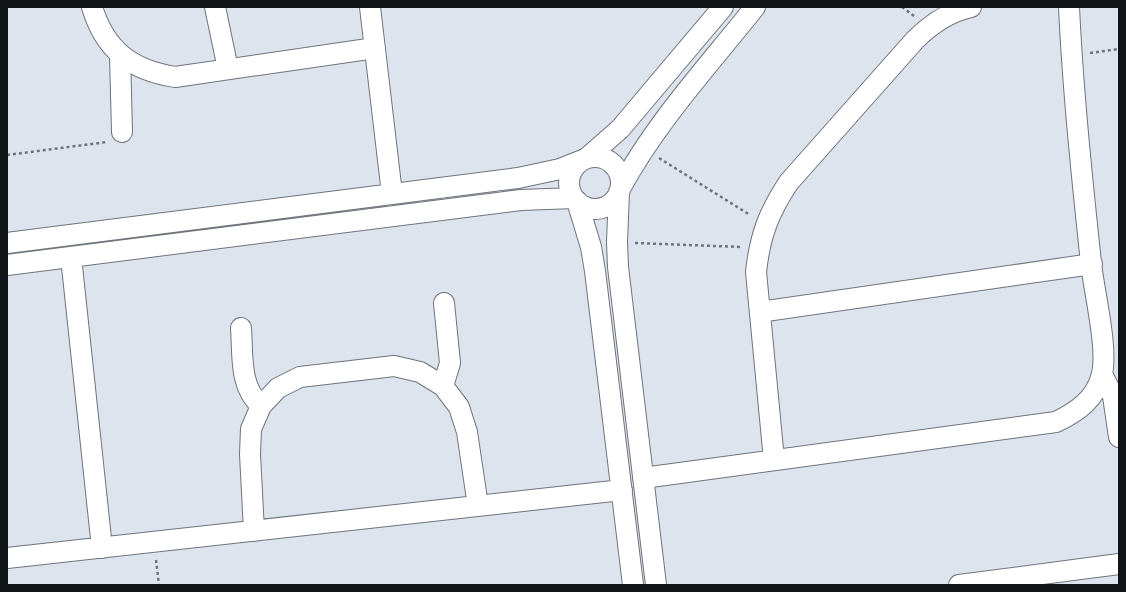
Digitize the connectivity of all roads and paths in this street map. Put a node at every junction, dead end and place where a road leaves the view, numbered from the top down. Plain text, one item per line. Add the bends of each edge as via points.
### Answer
1 (92, 7) edge
2 (215, 7) edge
3 (370, 7) edge
4 (723, 7) edge
5 (755, 7) edge
6 (971, 7) edge
7 (1069, 7) edge
8 (375, 48) junction
9 (1119, 49) edge
10 (120, 55) junction
11 (1071, 56) junction
12 (228, 69) junction
13 (122, 132) joint
14 (644, 149) junction
15 (7, 155) edge
16 (584, 159) junction
17 (620, 190) junction
18 (392, 194) junction
19 (575, 200) junction
20 (765, 224) junction
21 (617, 242) junction
22 (7, 243) edge
23 (759, 248) junction
24 (71, 257) junction
25 (1092, 264) junction
26 (7, 265) edge
27 (444, 303) dead end
28 (760, 312) junction
29 (241, 328) dead end
30 (1102, 374) junction
31 (443, 386) junction
32 (261, 406) junction
33 (1119, 437) edge
34 (774, 460) junction
35 (643, 478) junction
36 (622, 490) junction
37 (478, 506) junction
38 (254, 531) junction
39 (155, 542) junction
40 (102, 548) junction
41 (7, 558) edge
42 (1119, 564) edge
43 (1013, 582) edge
44 (159, 585) edge
45 (633, 585) edge
46 (656, 585) edge
47 (959, 585) edge

1 - 10 street via 96,22 106,40
2 - 12 street
3 - 8 street
4 - 16 street via 620,129
5 - 14 street
6 - 20 street via 945,16 929,26 915,40 789,182
7 - 11 street
8 - 12 street
8 - 18 street
9 - 11 path
10 - 12 street via 136,66 155,74 175,77
10 - 13 street
11 - 25 street
13 - 15 path via 115,141
14 - 17 street
14 - 20 path
16 - 17 street via 597,156 612,163 618,169 621,178
16 - 18 street via 540,175
16 - 19 street via 570,174 570,190
17 - 19 street via 614,201 605,207 585,207
17 - 21 street
18 - 22 street
19 - 24 street via 521,200
19 - 36 street via 587,232 595,271
20 - 23 street
21 - 23 path
21 - 35 street
23 - 28 street via 756,272
24 - 26 street
24 - 40 street
25 - 28 street
25 - 30 street via 1103,350
27 - 31 street via 450,363
28 - 34 street
29 - 32 street via 244,380 247,390
30 - 33 street via 1113,396
30 - 34 street via 1093,395 1077,412 1056,422
31 - 32 street via 420,372 394,366 300,377 278,388
31 - 37 street via 459,406 467,432
32 - 38 street via 251,429
34 - 35 street
35 - 46 street
36 - 37 street
36 - 45 street
37 - 38 street
38 - 39 street
39 - 40 street
39 - 44 path
40 - 41 street
42 - 43 street
43 - 47 street

